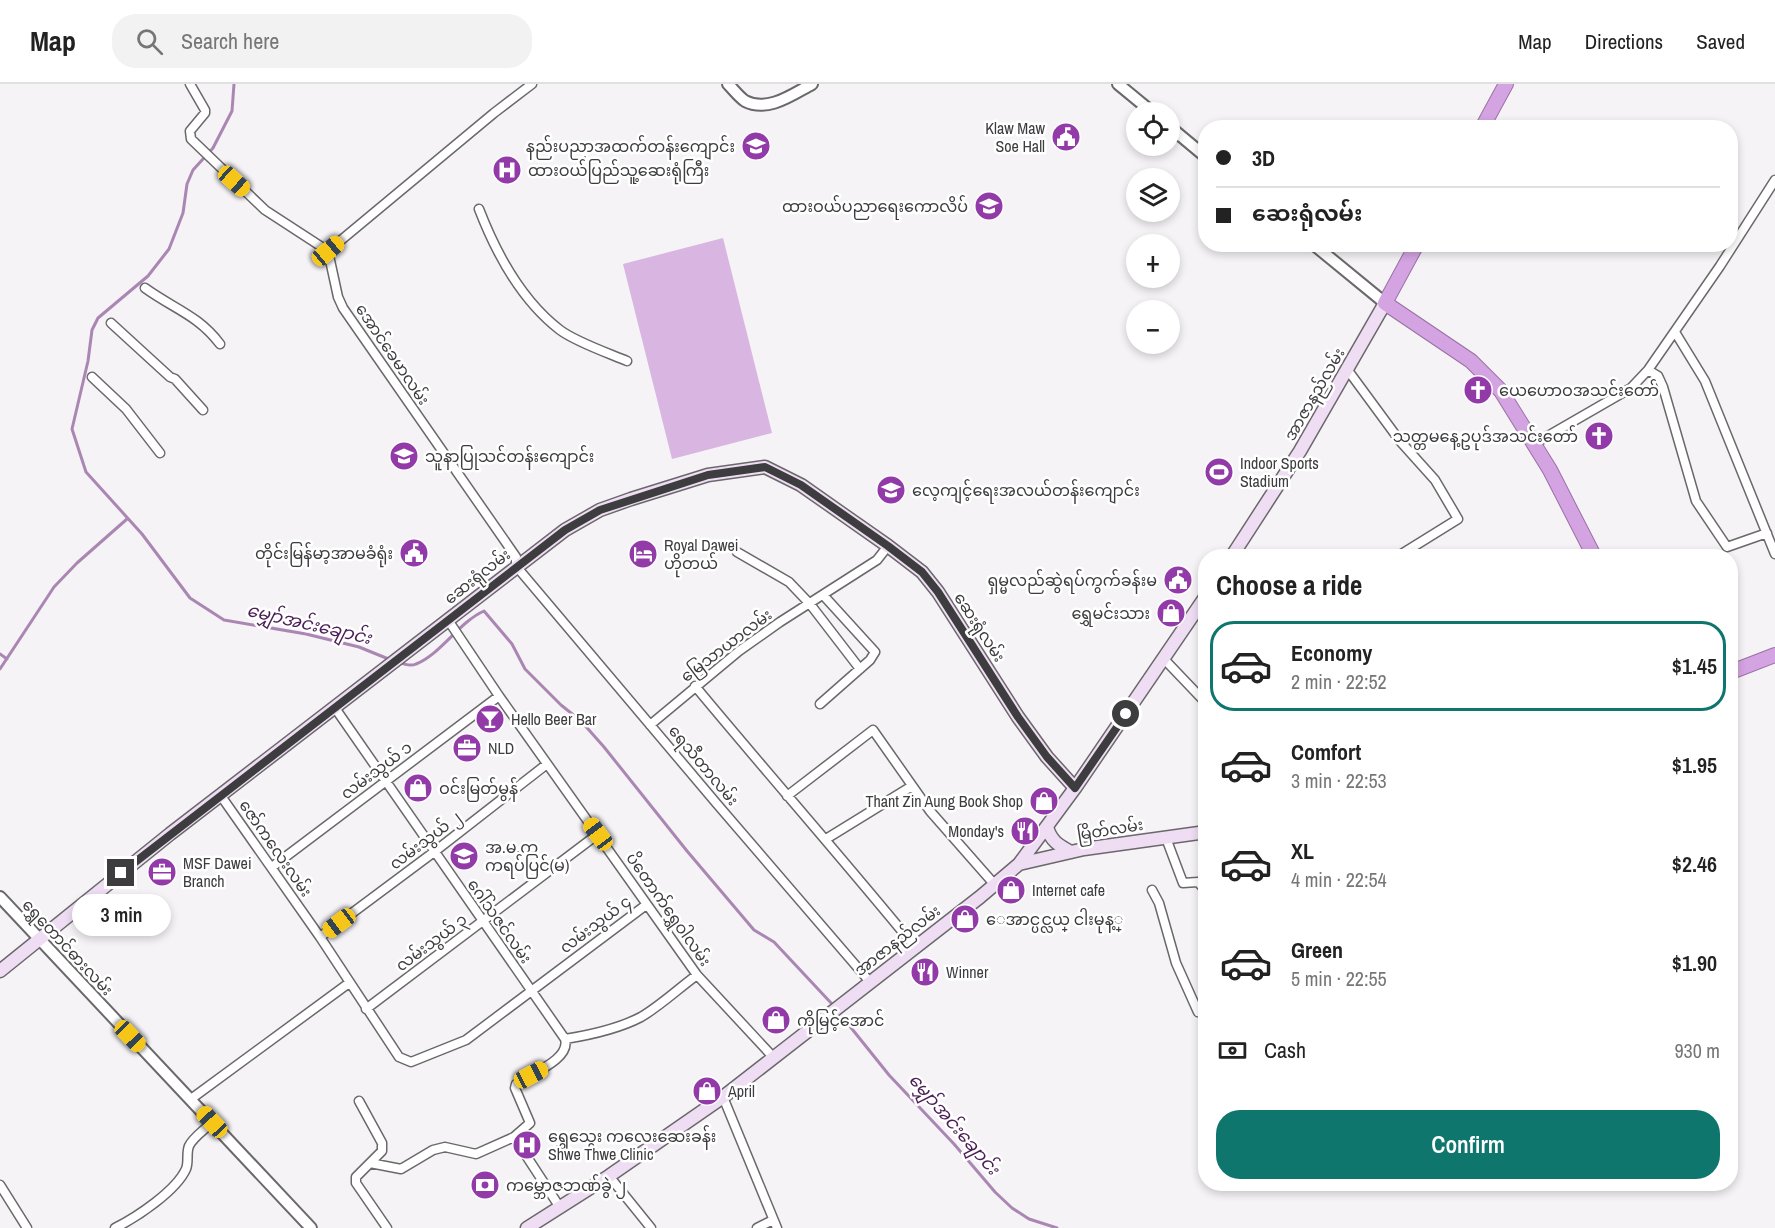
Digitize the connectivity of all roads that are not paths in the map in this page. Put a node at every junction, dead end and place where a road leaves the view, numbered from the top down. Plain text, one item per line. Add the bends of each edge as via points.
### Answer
1 (190, 84) edge
2 (532, 84) edge
3 (728, 84) edge
4 (812, 84) edge
5 (1118, 84) edge
6 (1506, 84) edge
7 (1140, 102) edge
8 (1486, 120) edge
9 (1180, 136) edge
10 (1198, 151) edge
11 (1775, 180) edge
12 (479, 209) dead end
13 (1738, 236) edge
14 (328, 251) junction
15 (1323, 252) edge
16 (1413, 252) edge
17 (1728, 252) edge
18 (145, 288) dead end
19 (1385, 303) junction
20 (111, 323) dead end
21 (1675, 332) junction
22 (220, 344) dead end
23 (627, 361) dead end
24 (1347, 369) junction
25 (1648, 370) junction
26 (92, 377) dead end
27 (203, 410) dead end
28 (1534, 444) junction
29 (160, 453) dead end
30 (1767, 533) junction
31 (888, 546) junction
32 (1241, 549) edge
33 (1410, 549) edge
34 (1590, 549) edge
35 (737, 552) dead end
36 (1775, 554) edge
37 (516, 566) junction
38 (824, 596) junction
39 (810, 604) junction
40 (1198, 608) edge
41 (448, 620) junction
42 (1775, 656) edge
43 (1164, 659) junction
44 (860, 669) junction
45 (1738, 669) edge
46 (695, 686) junction
47 (1198, 695) edge
48 (499, 696) junction
49 (820, 704) dead end
50 (335, 708) junction
51 (650, 724) junction
52 (547, 764) junction
53 (386, 782) junction
54 (912, 786) junction
55 (1075, 788) junction
56 (221, 796) junction
57 (787, 796) junction
58 (1047, 827) junction
59 (1198, 833) edge
60 (598, 834) junction
61 (1166, 838) junction
62 (826, 839) junction
63 (434, 852) junction
64 (1071, 852) junction
65 (1019, 864) junction
66 (272, 867) junction
67 (1198, 882) edge
68 (995, 885) junction
69 (1152, 890) dead end
70 (0, 897) edge
71 (646, 905) junction
72 (483, 922) junction
73 (320, 937) junction
74 (38, 939) junction
75 (915, 947) junction
76 (0, 971) edge
77 (697, 975) junction
78 (870, 982) junction
79 (349, 983) junction
80 (530, 991) junction
81 (366, 1009) junction
82 (1198, 1012) dead end
83 (565, 1039) junction
84 (774, 1058) junction
85 (411, 1062) joint
86 (723, 1097) junction
87 (191, 1099) junction
88 (359, 1101) dead end
89 (212, 1122) junction
90 (514, 1137) junction
91 (370, 1163) junction
92 (609, 1176) junction
93 (0, 1185) edge
94 (559, 1206) junction
95 (775, 1224) edge
96 (131, 1225) edge
97 (27, 1228) edge
98 (115, 1228) edge
99 (311, 1228) edge
100 (387, 1228) edge
101 (527, 1228) edge
102 (651, 1228) edge
103 (757, 1228) edge

1 - 14 street via 205,110 190,131 191,139 265,210
2 - 14 street
3 - 4 street via 744,100 757,105 772,104
5 - 7 street
6 - 8 highway
9 - 10 street
11 - 13 street
12 - 23 street via 492,243 541,313 562,331
14 - 37 street, အောင်ခေမာလမ်း via 343,308 516,557
15 - 19 street
16 - 19 highway, အာဇာနည်လမ်း
17 - 21 street
18 - 22 street via 197,319
19 - 24 main road, အာဇာနည်လမ်း
19 - 28 highway via 1471,362 1501,391
20 - 27 street via 175,379
21 - 25 street
21 - 30 street via 1705,381
24 - 32 main road, အာဇာနည်လမ်း
24 - 33 street via 1400,441 1435,480 1458,519
25 - 28 street via 1631,388
25 - 30 street via 1658,376 1663,387 1696,501 1727,547
26 - 29 street via 126,409
28 - 34 highway
30 - 36 street
31 - 37 main road, ဆေးရုံလမ်း via 801,485 765,467 708,475 600,510
31 - 38 street, မြေသာယာလမ်း via 877,560
31 - 55 main road, ဆေးရုံလမ်း via 922,572 938,592 1018,717
35 - 39 street via 789,582
37 - 41 main road, ဆေးရုံလမ်း
37 - 51 street, ရေသီတာလမ်း
38 - 39 street, မြေသာယာလမ်း
38 - 44 street via 875,652
39 - 44 street
39 - 46 street, မြေသာယာလမ်း
40 - 43 main road, အာဇာနည်လမ်း
41 - 48 street, ပိတောက်ရွှေဝါလမ်း
41 - 50 main road, ဆေးရုံလမ်း
42 - 45 highway
43 - 47 street
43 - 55 main road, အာဇာနည်လမ်း
44 - 49 street
46 - 51 street, မြေသာယာလမ်း
46 - 57 street
48 - 52 street, ပိတောက်ရွှေဝါလမ်း
48 - 53 street, လမ်းသွယ် ၁
50 - 53 street, ဂေါ်သဇင်လမ်း
50 - 56 main road, ဆေးရုံလမ်း
51 - 78 street, ရေသီတာလမ်း
52 - 60 street, ပိတောက်ရွှေဝါလမ်း
52 - 63 street, လမ်းသွယ် ၂
53 - 63 street, ဂေါ်သဇင်လမ်း
53 - 66 street, လမ်းသွယ် ၁
54 - 57 street via 873,730
54 - 62 street
54 - 68 street
55 - 58 main road, အာဇာနည်လမ်း
56 - 66 street, ဇော်ကလေးလမ်း
56 - 74 main road, ဆေးရုံလမ်း
57 - 62 street
58 - 64 main road via 1057,844
58 - 65 main road, အာဇာနည်လမ်း
59 - 61 main road, မြိတ်လမ်း
60 - 71 street, ပိတောက်ရွှေဝါလမ်း
60 - 72 street, လမ်းသွယ် ၃
61 - 64 main road, မြိတ်လမ်း
61 - 67 street via 1183,884
62 - 75 street
63 - 72 street, ဂေါ်သဇင်လမ်း
63 - 73 street, လမ်းသွယ် ၂
64 - 65 main road, မြိတ်လမ်း
65 - 68 main road, အာဇာနည်လမ်း
66 - 73 street, ဇော်ကလေးလမ်း
68 - 75 main road, အာဇာနည်လမ်း
69 - 82 street via 1176,963
70 - 74 street, ရွှေတောင်ဓားလမ်း
71 - 77 street, ပိတောက်ရွှေဝါလမ်း
71 - 80 street, လမ်းသွယ် ၄
72 - 80 street, ဂေါ်သဇင်လမ်း
72 - 81 street, လမ်းသွယ် ၃
73 - 79 street, ဇော်ကလေးလမ်း
74 - 76 main road, ဆေးရုံလမ်း
74 - 87 street, ရွှေတောင်ဓားလမ်း
75 - 78 main road, အာဇာနည်လမ်း
77 - 83 street via 642,1016
77 - 84 street, ပိတောက်ရွှေဝါလမ်း
78 - 84 main road, အာဇာနည်လမ်း
79 - 81 street, ဇော်ကလေးလမ်း
79 - 87 street
80 - 83 street, ဂေါ်သဇင်လမ်း
80 - 85 street, လမ်းသွယ် ၄ via 466,1040
81 - 85 street, ဇော်ကလေးလမ်း via 399,1057
83 - 90 street via 566,1048 556,1059 516,1084 514,1088 530,1123
84 - 86 main road, အာဇာနည်လမ်း
86 - 92 main road, အာဇာနည်လမ်း
86 - 95 street
87 - 89 street, ရွှေတောင်ဓားလမ်း
88 - 91 street via 383,1147
89 - 96 street via 189,1145 187,1167 179,1180
89 - 99 street, ရွှေတောင်ဓားလမ်း
90 - 91 street via 476,1154 445,1147 434,1150 401,1169
90 - 94 street
91 - 100 street via 356,1177 356,1183
92 - 94 main road, အာဇာနည်လမ်း
92 - 102 street
93 - 97 street
94 - 101 main road, အာဇာနည်လမ်း
95 - 103 street
96 - 98 street

